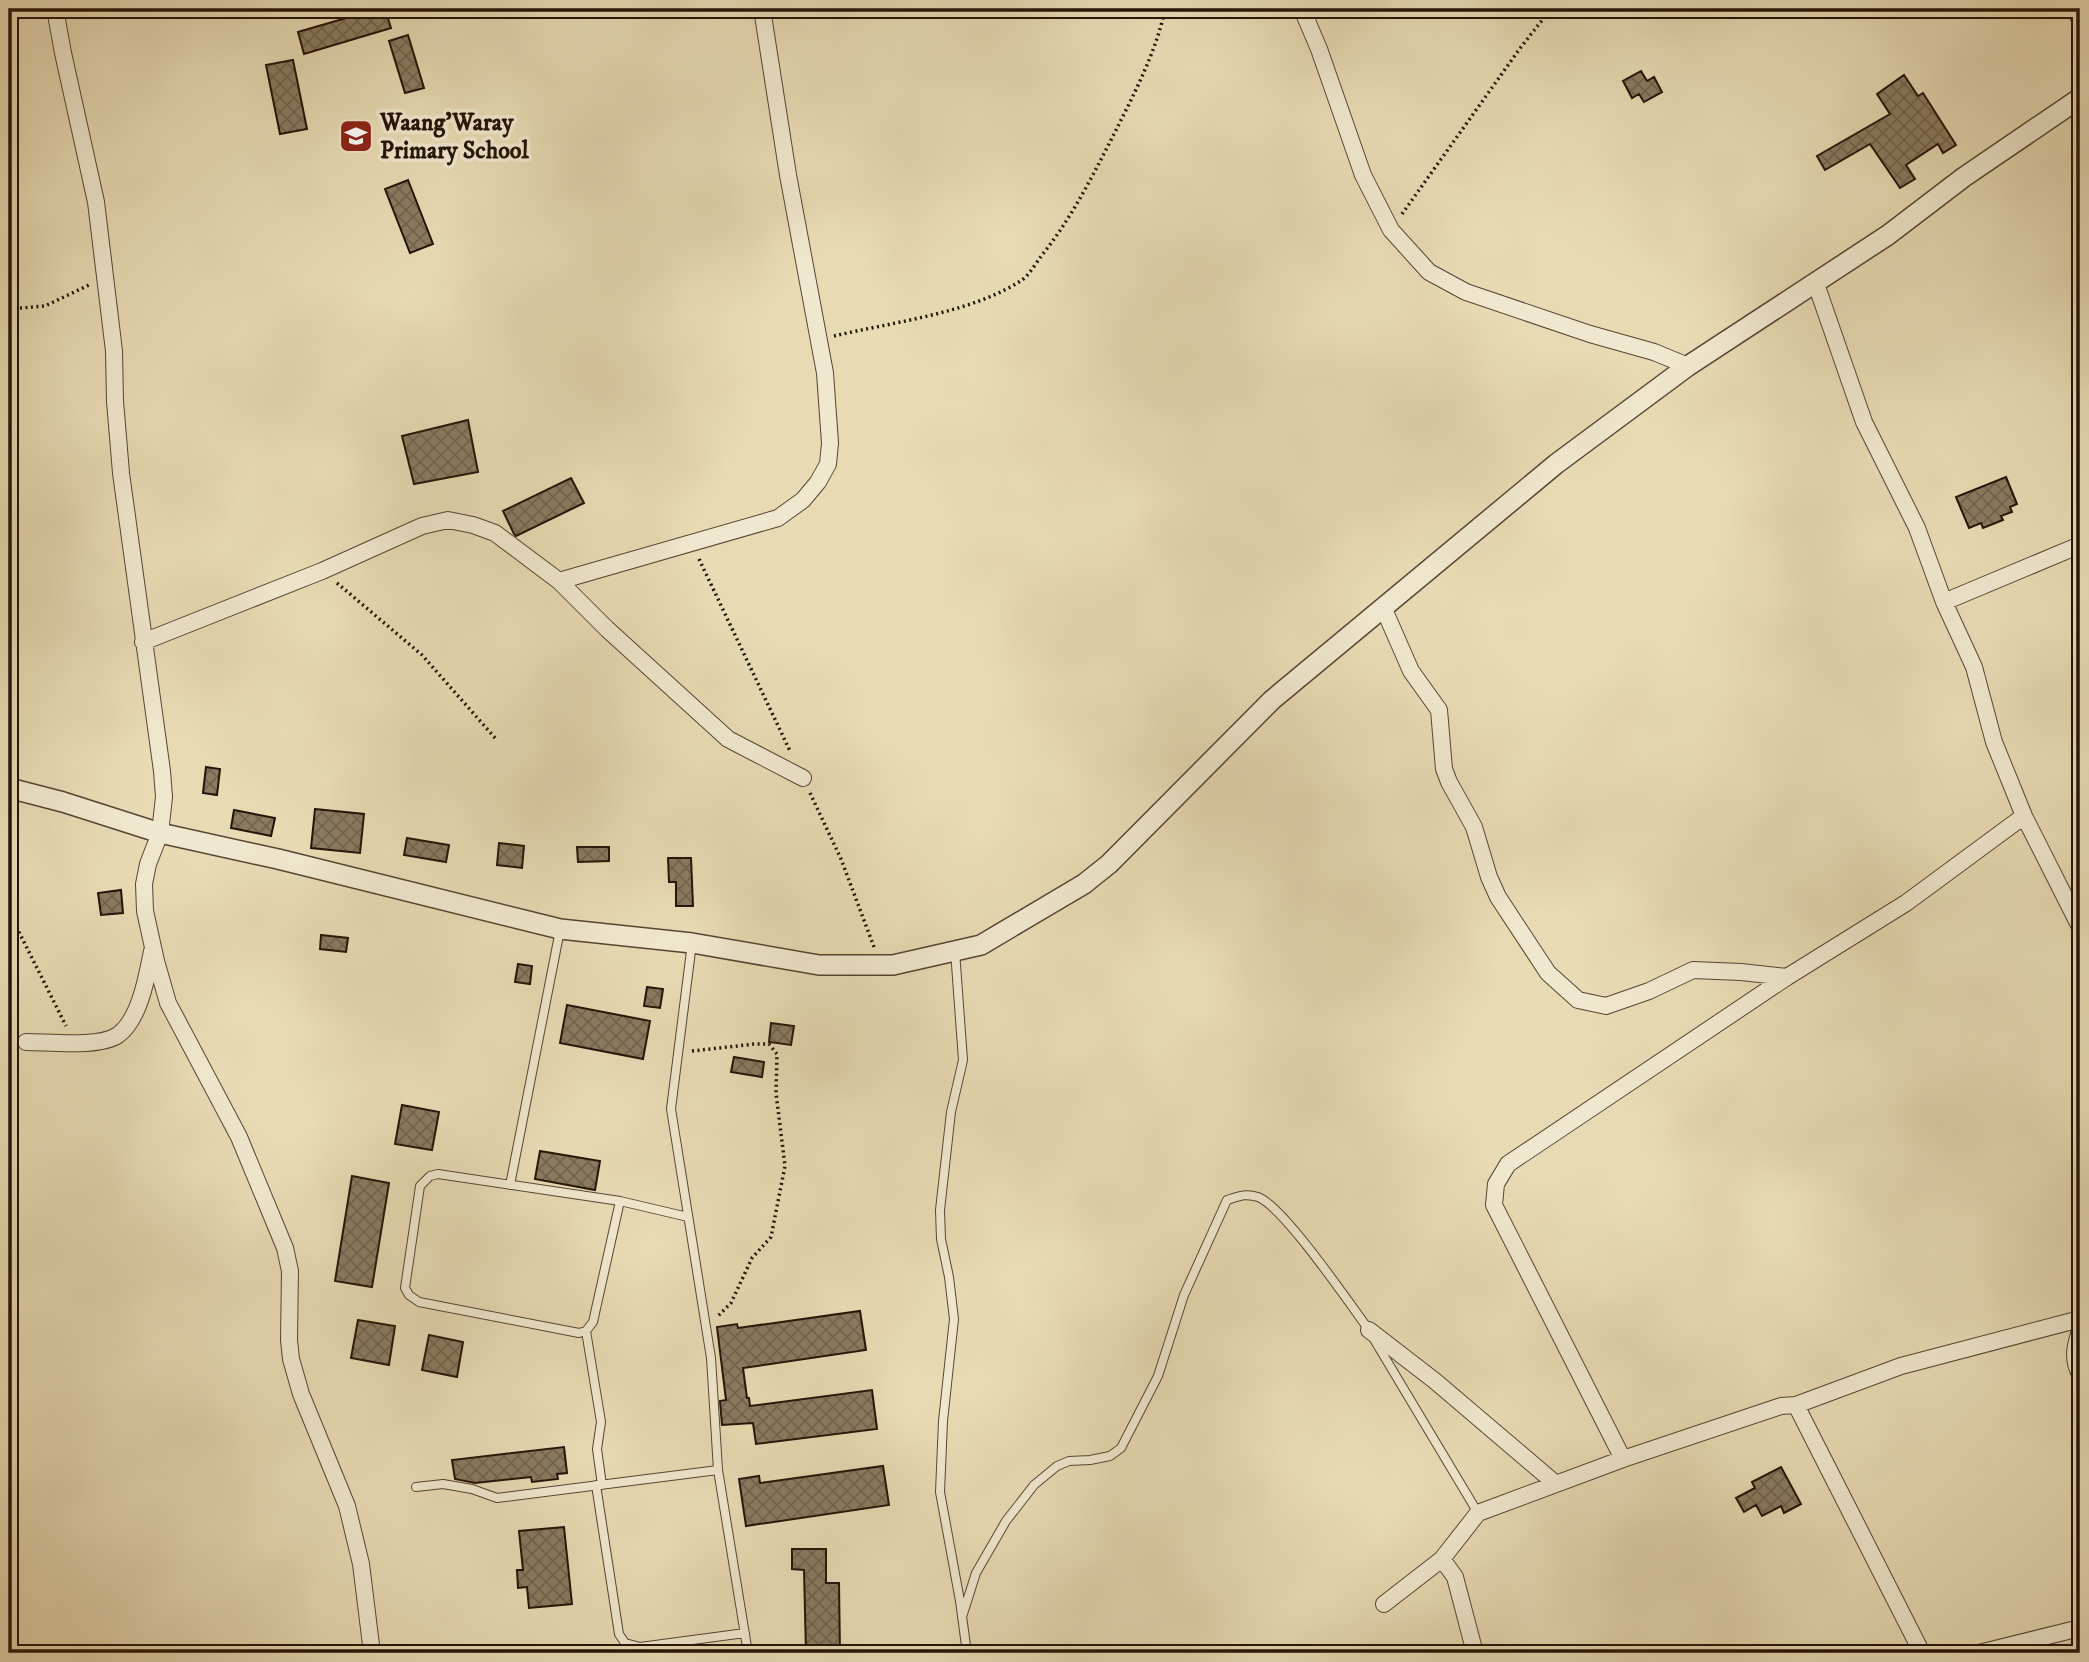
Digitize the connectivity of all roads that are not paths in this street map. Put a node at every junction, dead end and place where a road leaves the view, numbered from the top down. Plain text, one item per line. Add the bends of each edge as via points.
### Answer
1 (55, 9) edge
2 (762, 9) edge
3 (1302, 9) edge
4 (2074, 9) edge
5 (2080, 19) edge
6 (2080, 98) edge
7 (1816, 284) junction
8 (1688, 366) junction
9 (2080, 545) edge
10 (559, 581) junction
11 (1944, 602) junction
12 (1383, 607) junction
13 (144, 642) junction
14 (803, 778) dead end
15 (9, 788) edge
16 (2024, 816) junction
17 (160, 834) junction
18 (2080, 927) edge
19 (560, 929) junction
20 (692, 943) junction
21 (153, 948) junction
22 (955, 951) junction
23 (1787, 977) junction
24 (26, 1042) dead end
25 (510, 1185) junction
26 (620, 1201) junction
27 (688, 1217) junction
28 (2080, 1319) edge
29 (1369, 1330) junction
30 (586, 1331) junction
31 (2080, 1331) edge
32 (2080, 1374) edge
33 (1796, 1405) junction
34 (1623, 1459) junction
35 (718, 1470) junction
36 (1556, 1484) junction
37 (599, 1485) junction
38 (416, 1487) dead end
39 (1478, 1513) junction
40 (1442, 1559) junction
41 (1384, 1604) dead end
42 (962, 1617) junction
43 (2080, 1628) edge
44 (745, 1633) junction
45 (2024, 1648) edge
46 (372, 1653) edge
47 (748, 1653) edge
48 (967, 1653) edge
49 (1475, 1653) edge
50 (1922, 1653) edge
51 (1979, 1653) edge

1 - 13 street via 96,202 114,351 121,473
2 - 10 street via 825,373 828,464 803,500 778,518
3 - 8 street via 1363,175 1391,230 1429,272 1466,292
4 - 5 street
6 - 7 street
7 - 8 street
7 - 11 street via 1864,422 1917,528
8 - 12 street via 1556,464
9 - 11 street
10 - 13 street via 495,533 448,520 422,526
10 - 14 street via 727,739
11 - 16 street via 1974,667 1994,742
12 - 22 street via 1272,700 1109,864 1002,934
12 - 23 street via 1411,671 1439,710 1444,769 1474,827 1494,887 1548,973 1578,1000 1606,1006 1693,970
13 - 17 street via 162,771
15 - 17 street
16 - 18 street
16 - 23 street via 1906,903
17 - 19 street
17 - 21 street via 144,884
19 - 20 street
19 - 25 lane
20 - 22 street via 819,965 893,965
20 - 27 lane via 671,1109
21 - 24 street via 143,993 130,1022 117,1035 99,1042
21 - 46 street via 168,1003 239,1137 285,1248 290,1271 291,1359 347,1506 361,1564
22 - 42 lane via 963,1060 951,1112 940,1210 954,1319 940,1492
23 - 34 street via 1508,1164 1496,1184 1494,1205
25 - 26 lane
25 - 30 lane via 438,1174 419,1186 405,1288 419,1302
26 - 27 lane
26 - 30 lane via 593,1322
27 - 35 lane via 711,1358
28 - 33 street via 1900,1366
29 - 36 street
29 - 39 lane
29 - 42 lane via 1271,1204 1245,1194 1227,1200 1184,1295 1158,1376 1121,1448 1110,1456 1057,1466 1034,1485 1006,1521 976,1573
30 - 37 lane via 601,1422
31 - 32 street via 2074,1349
33 - 34 street via 1781,1406
33 - 50 street
34 - 36 street
35 - 37 lane
35 - 44 lane
36 - 39 street
37 - 38 lane via 497,1498 443,1484
37 - 44 lane via 619,1634 625,1643 640,1647
39 - 40 street
40 - 41 street
40 - 49 street via 1455,1577
42 - 48 lane
43 - 45 street
44 - 47 lane
45 - 51 street

